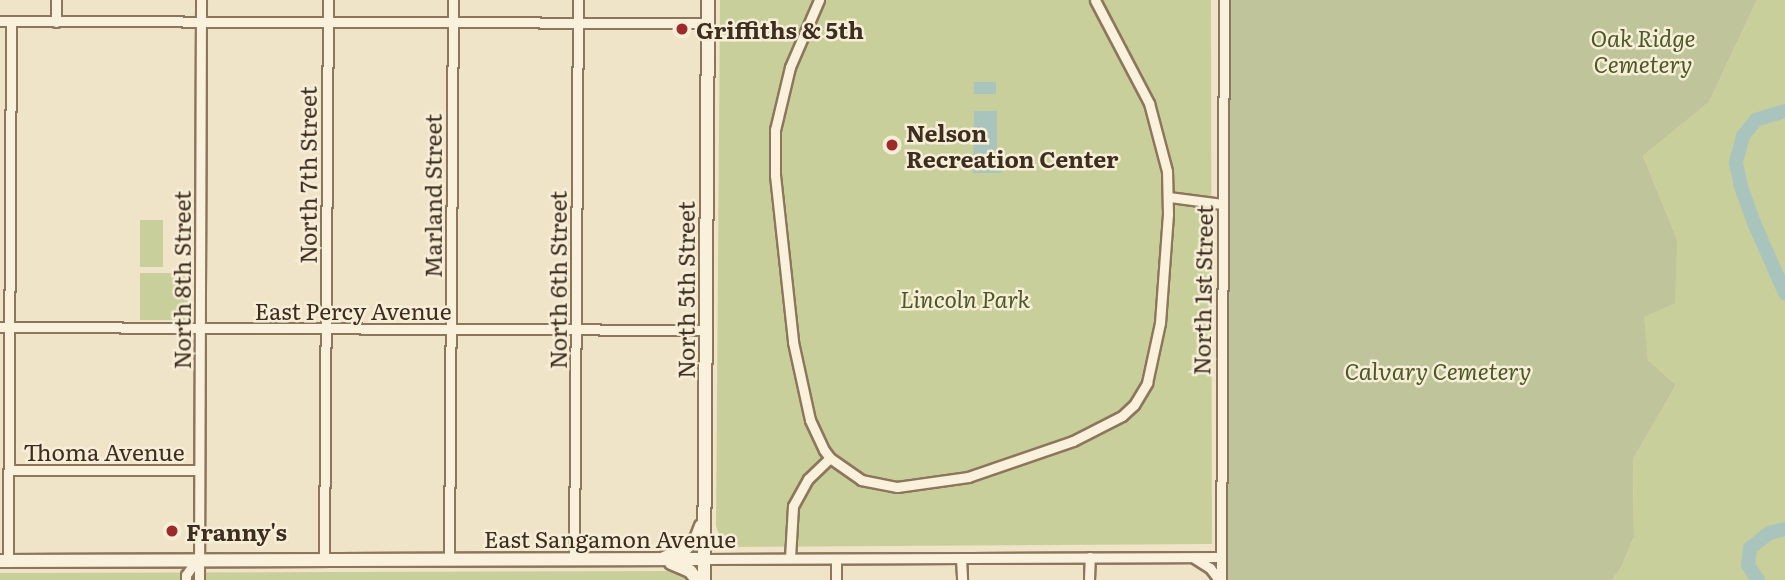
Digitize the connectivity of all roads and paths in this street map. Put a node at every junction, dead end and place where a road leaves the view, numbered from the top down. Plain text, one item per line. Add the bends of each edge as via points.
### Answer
1 (56, 0) edge
2 (201, 0) edge
3 (328, 0) edge
4 (453, 0) edge
5 (578, 0) edge
6 (708, 0) edge
7 (819, 0) edge
8 (1095, 0) edge
9 (1224, 0) edge
10 (0, 21) edge
11 (201, 21) junction
12 (11, 22) junction
13 (55, 22) junction
14 (327, 22) junction
15 (453, 22) junction
16 (578, 22) junction
17 (708, 23) junction
18 (1169, 197) junction
19 (1222, 204) junction
20 (5, 327) edge
21 (200, 328) junction
22 (451, 328) junction
23 (576, 329) junction
24 (325, 330) junction
25 (706, 330) junction
26 (830, 458) junction
27 (10, 470) junction
28 (199, 470) junction
29 (704, 520) junction
30 (1090, 557) junction
31 (1193, 557) junction
32 (1221, 557) junction
33 (790, 558) junction
34 (961, 558) junction
35 (197, 559) junction
36 (324, 559) junction
37 (449, 559) junction
38 (704, 559) junction
39 (836, 559) junction
40 (574, 560) junction
41 (661, 560) junction
42 (4, 561) edge
43 (186, 580) edge
44 (199, 580) edge
45 (697, 580) edge
46 (704, 580) edge
47 (836, 580) edge
48 (962, 580) edge
49 (1089, 580) edge
50 (1220, 580) edge

1 - 13 street
2 - 11 street, North 8th Street
3 - 14 street, North 7th Street
4 - 15 street, Marland Street
5 - 16 street, North 6th Street
6 - 17 main road, North 5th Street
7 - 26 street via 787,77 774,148 793,342 810,420
8 - 18 street via 1149,103 1164,149
9 - 19 street, North 1st Street
10 - 12 street
11 - 13 street
11 - 14 street
11 - 21 street, North 8th Street
12 - 13 street
12 - 20 street
14 - 15 street
14 - 24 street, North 7th Street
15 - 16 street
15 - 22 street, Marland Street
16 - 17 street
16 - 23 street, North 6th Street
17 - 25 main road, North 5th Street
18 - 19 street
18 - 26 street via 1155,356 1142,394 1122,416 1073,441 1001,468 913,486 861,480
19 - 32 street, North 1st Street
20 - 21 street, East Percy Avenue
20 - 27 street
21 - 24 street, East Percy Avenue
21 - 28 street, North 8th Street
22 - 23 street, East Percy Avenue
22 - 24 street, East Percy Avenue
22 - 37 street, Marland Street
23 - 25 street, East Percy Avenue
23 - 40 street, North 6th Street
24 - 36 street, North 7th Street
25 - 29 main road, North 5th Street
26 - 33 street via 808,480 793,506
27 - 28 street, Thoma Avenue
27 - 42 street
28 - 35 street, North 8th Street
29 - 38 main road, North 5th Street
29 - 41 main road via 696,539
30 - 31 street, East Sangamon Avenue
30 - 34 street, East Sangamon Avenue
30 - 49 street
31 - 32 street, East Sangamon Avenue
31 - 50 street
32 - 50 street, North 1st Street
33 - 38 street, East Sangamon Avenue
33 - 39 street, East Sangamon Avenue
34 - 39 street, East Sangamon Avenue
34 - 48 street
35 - 36 main road, East Sangamon Avenue
35 - 42 main road, East Sangamon Avenue
35 - 43 street, North 8th Street
35 - 44 street, North 8th Street
36 - 37 main road, East Sangamon Avenue
37 - 40 main road, East Sangamon Avenue
38 - 41 main road, East Sangamon Avenue
38 - 46 main road, North 5th Street
39 - 47 street
40 - 41 main road, East Sangamon Avenue
41 - 45 main road via 690,571

